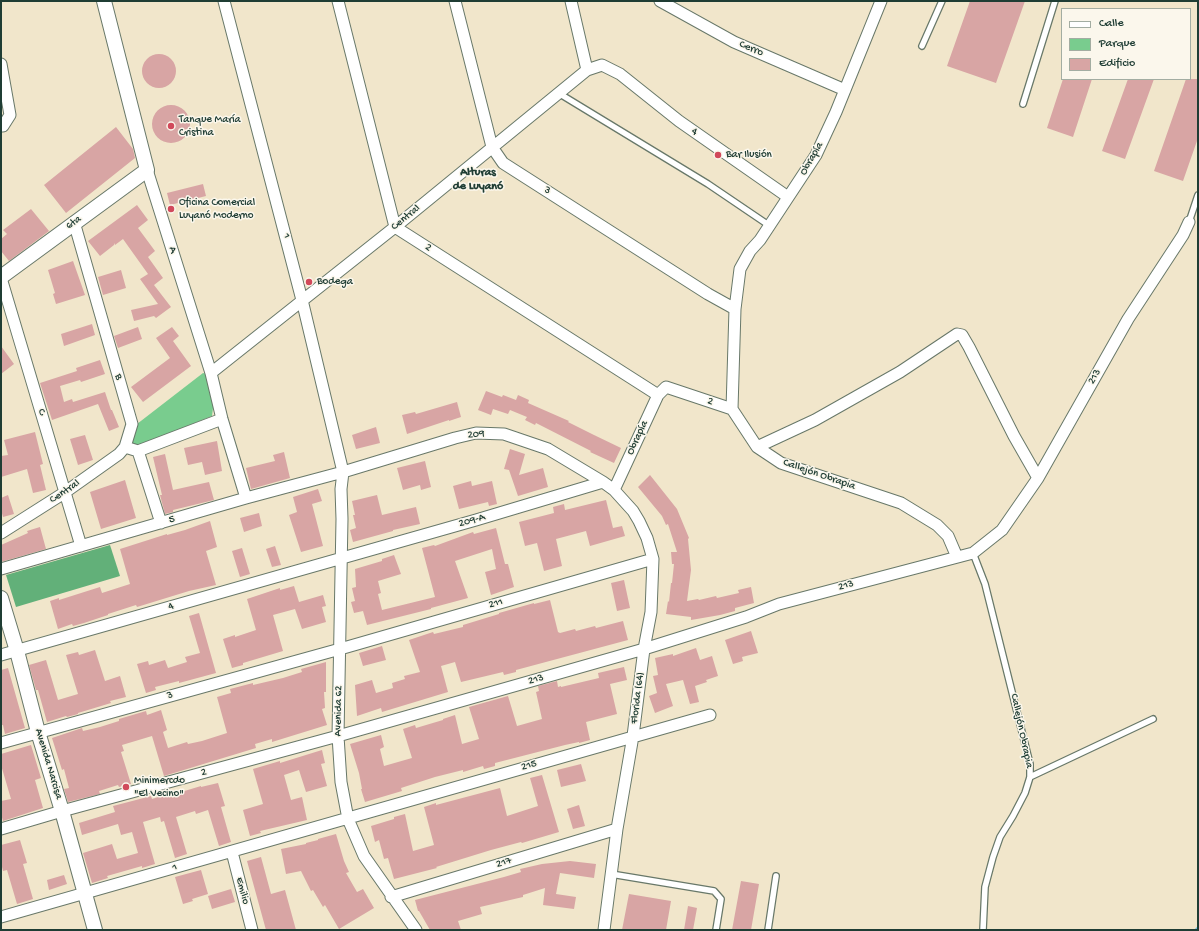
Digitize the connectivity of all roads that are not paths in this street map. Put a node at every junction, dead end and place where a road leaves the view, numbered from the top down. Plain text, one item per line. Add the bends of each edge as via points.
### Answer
1 (104, 1) edge
2 (224, 1) edge
3 (338, 1) edge
4 (455, 1) edge
5 (571, 1) edge
6 (660, 1) edge
7 (881, 1) edge
8 (942, 1) edge
9 (1055, 1) edge
10 (922, 46) dead end
11 (1, 64) edge
12 (602, 65) joint
13 (587, 70) junction
14 (845, 90) junction
15 (560, 94) junction
16 (1023, 104) dead end
17 (2, 126) edge
18 (492, 147) junction
19 (147, 170) junction
20 (1198, 195) edge
21 (788, 197) junction
22 (74, 222) junction
23 (1189, 222) joint
24 (770, 226) junction
25 (395, 227) junction
26 (1, 277) edge
27 (302, 300) junction
28 (735, 308) junction
29 (211, 373) junction
30 (662, 391) junction
31 (732, 408) junction
32 (222, 419) junction
33 (125, 447) junction
34 (757, 447) junction
35 (138, 451) junction
36 (343, 472) junction
37 (1038, 478) junction
38 (603, 482) junction
39 (614, 490) junction
40 (64, 492) junction
41 (246, 498) junction
42 (161, 523) junction
43 (1, 533) edge
44 (81, 546) junction
45 (973, 553) junction
46 (957, 557) junction
47 (340, 559) junction
48 (653, 559) junction
49 (1, 569) edge
50 (1, 598) edge
51 (340, 649) junction
52 (644, 649) junction
53 (17, 651) junction
54 (1, 655) edge
55 (710, 715) dead end
56 (1153, 720) dead end
57 (38, 732) junction
58 (338, 736) junction
59 (633, 736) junction
60 (1, 743) edge
61 (1030, 778) junction
62 (62, 811) junction
63 (348, 819) junction
64 (1, 829) edge
65 (617, 829) junction
66 (232, 852) junction
67 (610, 874) junction
68 (776, 876) dead end
69 (85, 894) junction
70 (391, 897) junction
71 (1, 917) edge
72 (94, 930) edge
73 (252, 930) edge
74 (416, 930) edge
75 (604, 930) edge
76 (716, 930) edge
77 (768, 930) edge
78 (983, 930) edge

1 - 19 street, A
2 - 27 street, 1
3 - 25 street
4 - 18 street, 3
5 - 13 street
6 - 14 street, Cerro via 734,42
7 - 14 street, Obrapía
8 - 10 lane
9 - 16 lane
11 - 17 street via 10,115
12 - 13 street, Central
12 - 21 street, 4 via 620,74 679,121
13 - 15 street, Central
14 - 21 street, Obrapía via 816,156
15 - 18 street, Central
15 - 24 lane via 708,184
18 - 25 street, Central
18 - 28 street, 3 via 503,163 708,294
19 - 22 street, 6ta
19 - 29 street, A
20 - 23 lane
21 - 24 street, Obrapía
22 - 26 street, 6ta
22 - 33 street, B via 132,424
23 - 37 street, 213 via 1128,319
24 - 28 street, Obrapía via 750,251 740,269
25 - 27 street, Central
25 - 30 street, 2
26 - 40 street, C
27 - 29 street, Central
27 - 36 street, 1
28 - 31 street
29 - 32 street, A
30 - 31 street, 2
30 - 39 street, Obrapía
31 - 34 street, Callejón Obrapia
32 - 35 street
32 - 41 street, A
33 - 35 street
33 - 40 street, Central via 119,454
34 - 37 street via 815,420 900,372 957,334 962,335 969,346
34 - 46 street, Callejón Obrapia via 781,463 901,503 937,525 948,536
35 - 42 street
36 - 38 street, 209 via 476,433 504,434 548,449
36 - 41 street, 5
36 - 47 street, Avenida 62
37 - 45 street, 213 via 1002,530
38 - 39 street, Florida (64)
38 - 47 street, 209-A
39 - 48 street, Florida (64) via 639,521
40 - 43 street, Central
40 - 44 street, C
41 - 42 street, 5
42 - 44 street, 5
44 - 49 street, 5
45 - 46 street, 213
45 - 61 lane, Callejón Obrapia via 985,584 1030,764
46 - 52 street, 213 via 779,604
47 - 51 street, Avenida 62
47 - 53 street, 4
48 - 51 street, 211
48 - 52 street, Florida (64) via 651,612
50 - 53 street, Avenida Narcisa
51 - 57 street, 3
51 - 58 street, Avenida 62
52 - 58 street, 213
52 - 59 street, Florida (64)
53 - 54 street, 4
53 - 57 street, Avenida Narcisa
55 - 59 street, 215
56 - 61 lane
57 - 60 street, 3
57 - 62 street, Avenida Narcisa
58 - 62 street, 2
58 - 63 street, Avenida 62 via 341,782
59 - 63 street, 215
59 - 65 street, Florida (64)
61 - 78 lane, Callejón Obrapia via 1025,793 1000,837 993,857 985,887
62 - 64 street, 2
62 - 69 street, Avenida Narcisa
63 - 66 street, 1
63 - 70 street, Avenida 62 via 364,856
65 - 67 street, Florida (64)
65 - 70 street, 217
66 - 69 street, 1
66 - 73 street, Emilio
67 - 75 street, Florida (64)
67 - 76 lane via 714,891 721,899
68 - 77 lane
69 - 71 street, 1
69 - 72 street, Avenida Narcisa
70 - 74 street, Avenida 62

